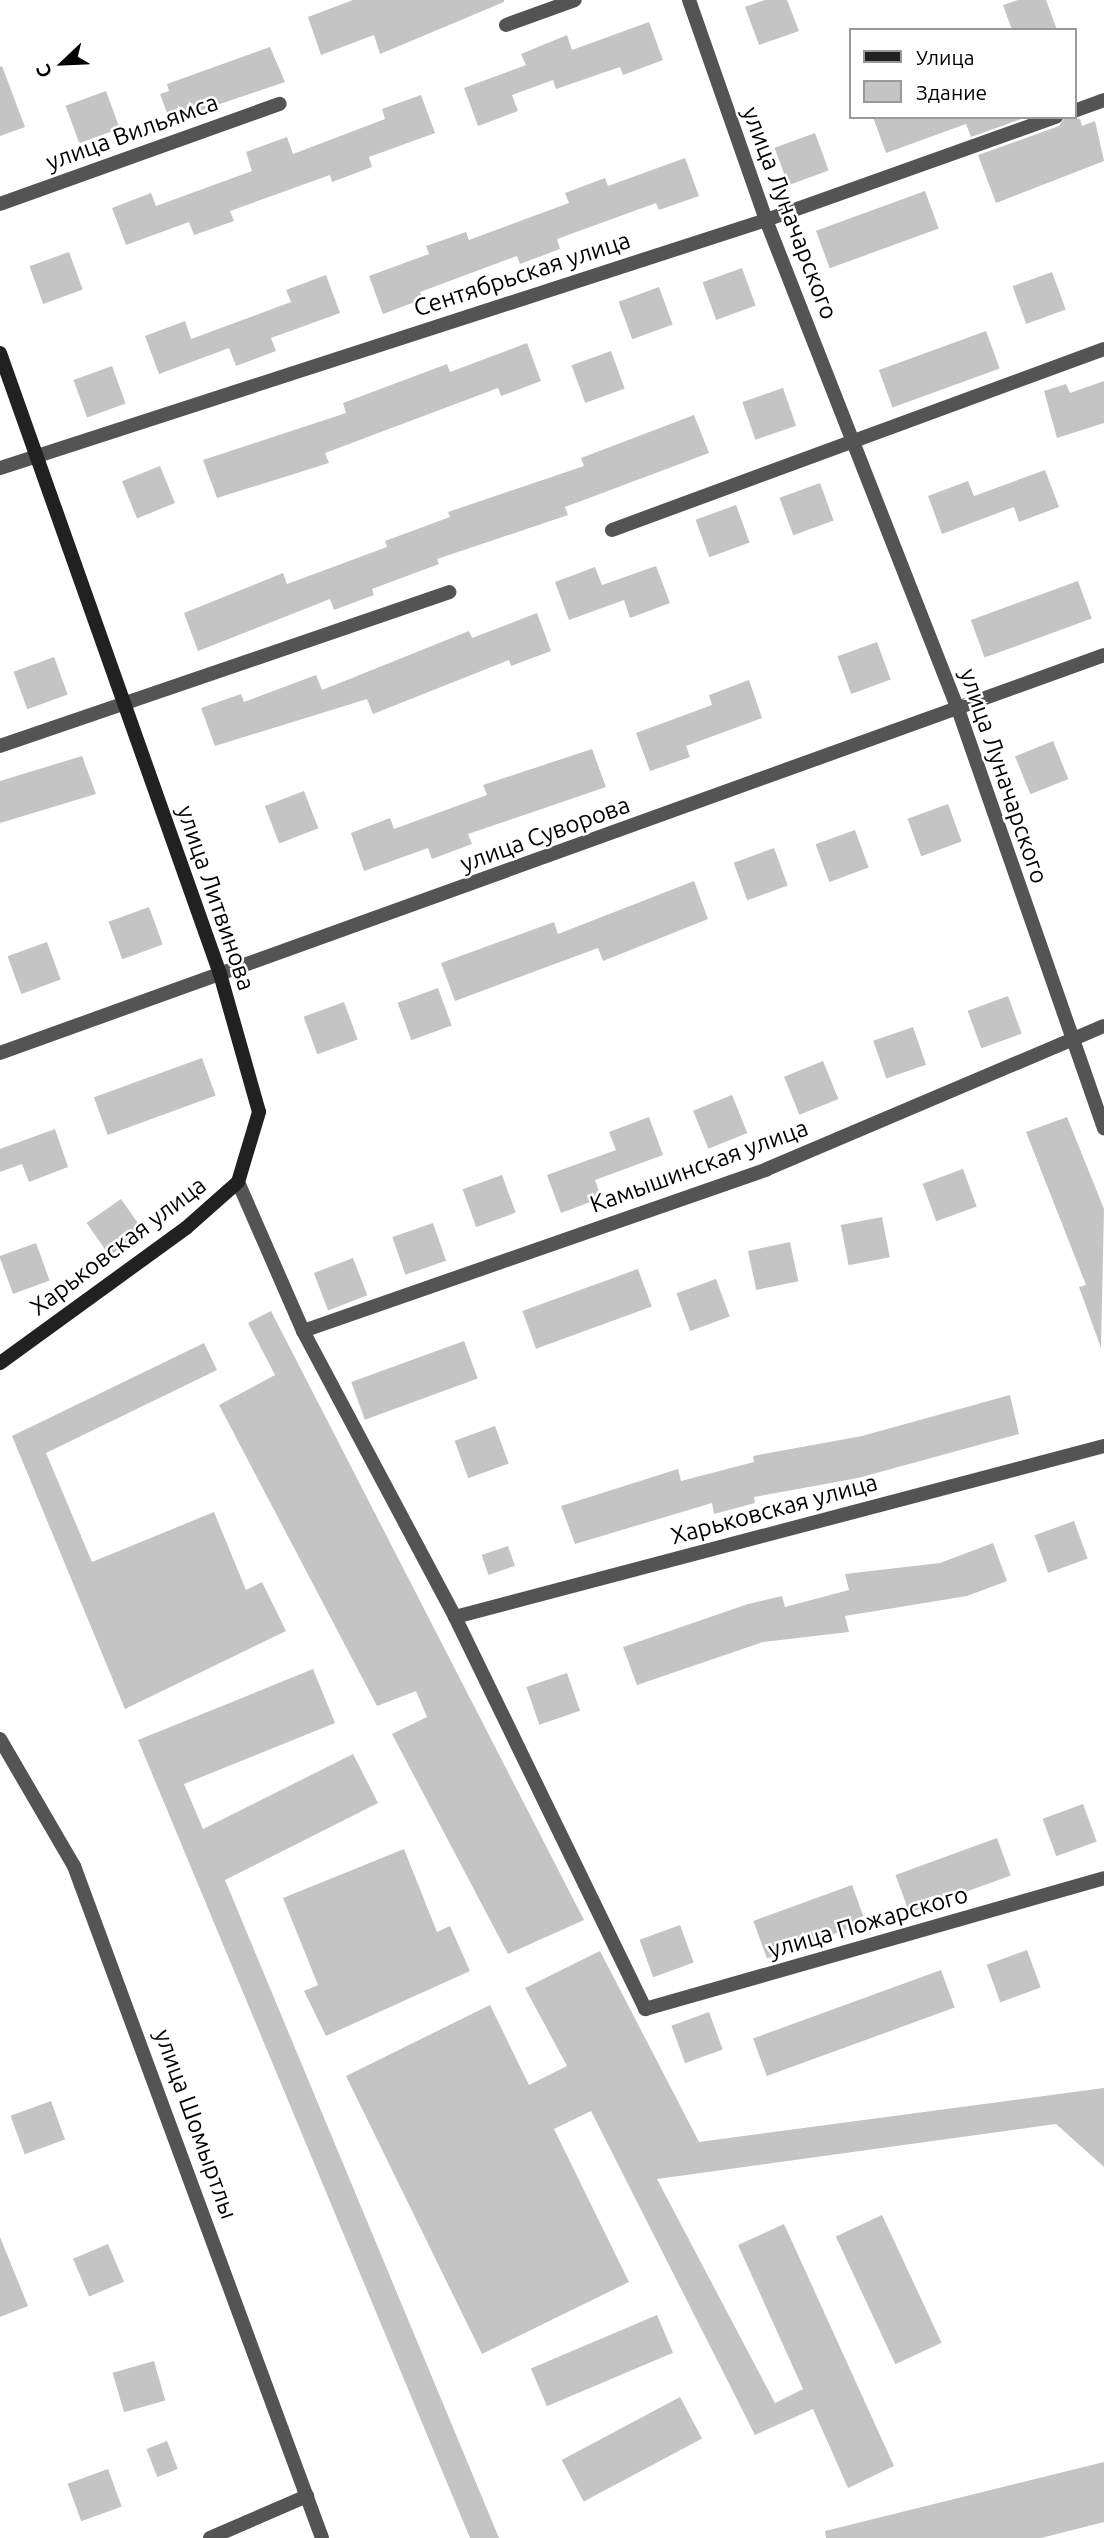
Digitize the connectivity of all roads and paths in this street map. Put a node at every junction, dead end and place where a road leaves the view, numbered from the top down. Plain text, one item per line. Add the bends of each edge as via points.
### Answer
1 (575, 0) edge
2 (689, 0) edge
3 (506, 25) dead end
4 (1104, 100) edge
5 (280, 104) dead end
6 (1076, 110) edge
7 (1050, 119) edge
8 (0, 204) edge
9 (766, 220) junction
10 (1104, 349) edge
11 (0, 353) edge
12 (854, 440) junction
13 (36, 456) junction
14 (0, 468) edge
15 (612, 530) dead end
16 (449, 592) dead end
17 (1104, 655) edge
18 (123, 700) junction
19 (959, 712) junction
20 (0, 746) edge
21 (220, 974) junction
22 (1104, 1026) edge
23 (1072, 1039) junction
24 (0, 1054) edge
25 (259, 1112) joint
26 (1104, 1129) edge
27 (238, 1182) junction
28 (303, 1331) junction
29 (0, 1363) edge
30 (1104, 1446) edge
31 (455, 1617) junction
32 (0, 1739) edge
33 (1104, 1878) edge
34 (307, 2496) junction
35 (210, 2538) edge
36 (322, 2538) edge

1 - 3 street
2 - 9 street, улица Луначарского
4 - 6 street
5 - 8 street, улица Вильямса
7 - 9 street, Сентябрьская улица
9 - 12 street, улица Луначарского
9 - 13 street, Сентябрьская улица
10 - 12 street
11 - 13 street, улица Литвинова
12 - 15 street
12 - 19 street, улица Луначарского
13 - 14 street, Сентябрьская улица
13 - 18 street, улица Литвинова
16 - 18 street
17 - 19 street, улица Суворова
18 - 20 street
18 - 21 street, улица Литвинова
19 - 21 street, улица Суворова
19 - 23 street, улица Луначарского
21 - 24 street, улица Суворова
21 - 25 street, улица Литвинова
22 - 23 street, Камышинская улица
23 - 26 street, улица Луначарского
23 - 28 street, Камышинская улица via 767,1169
25 - 27 street, Харьковская улица
27 - 28 street
27 - 29 street, Харьковская улица via 186,1228
28 - 31 street
30 - 31 street, Харьковская улица
31 - 33 street, улица Пожарского via 645,2009
32 - 34 street, улица Шомыртлы via 74,1867
34 - 35 street
34 - 36 street, улица Шомыртлы

